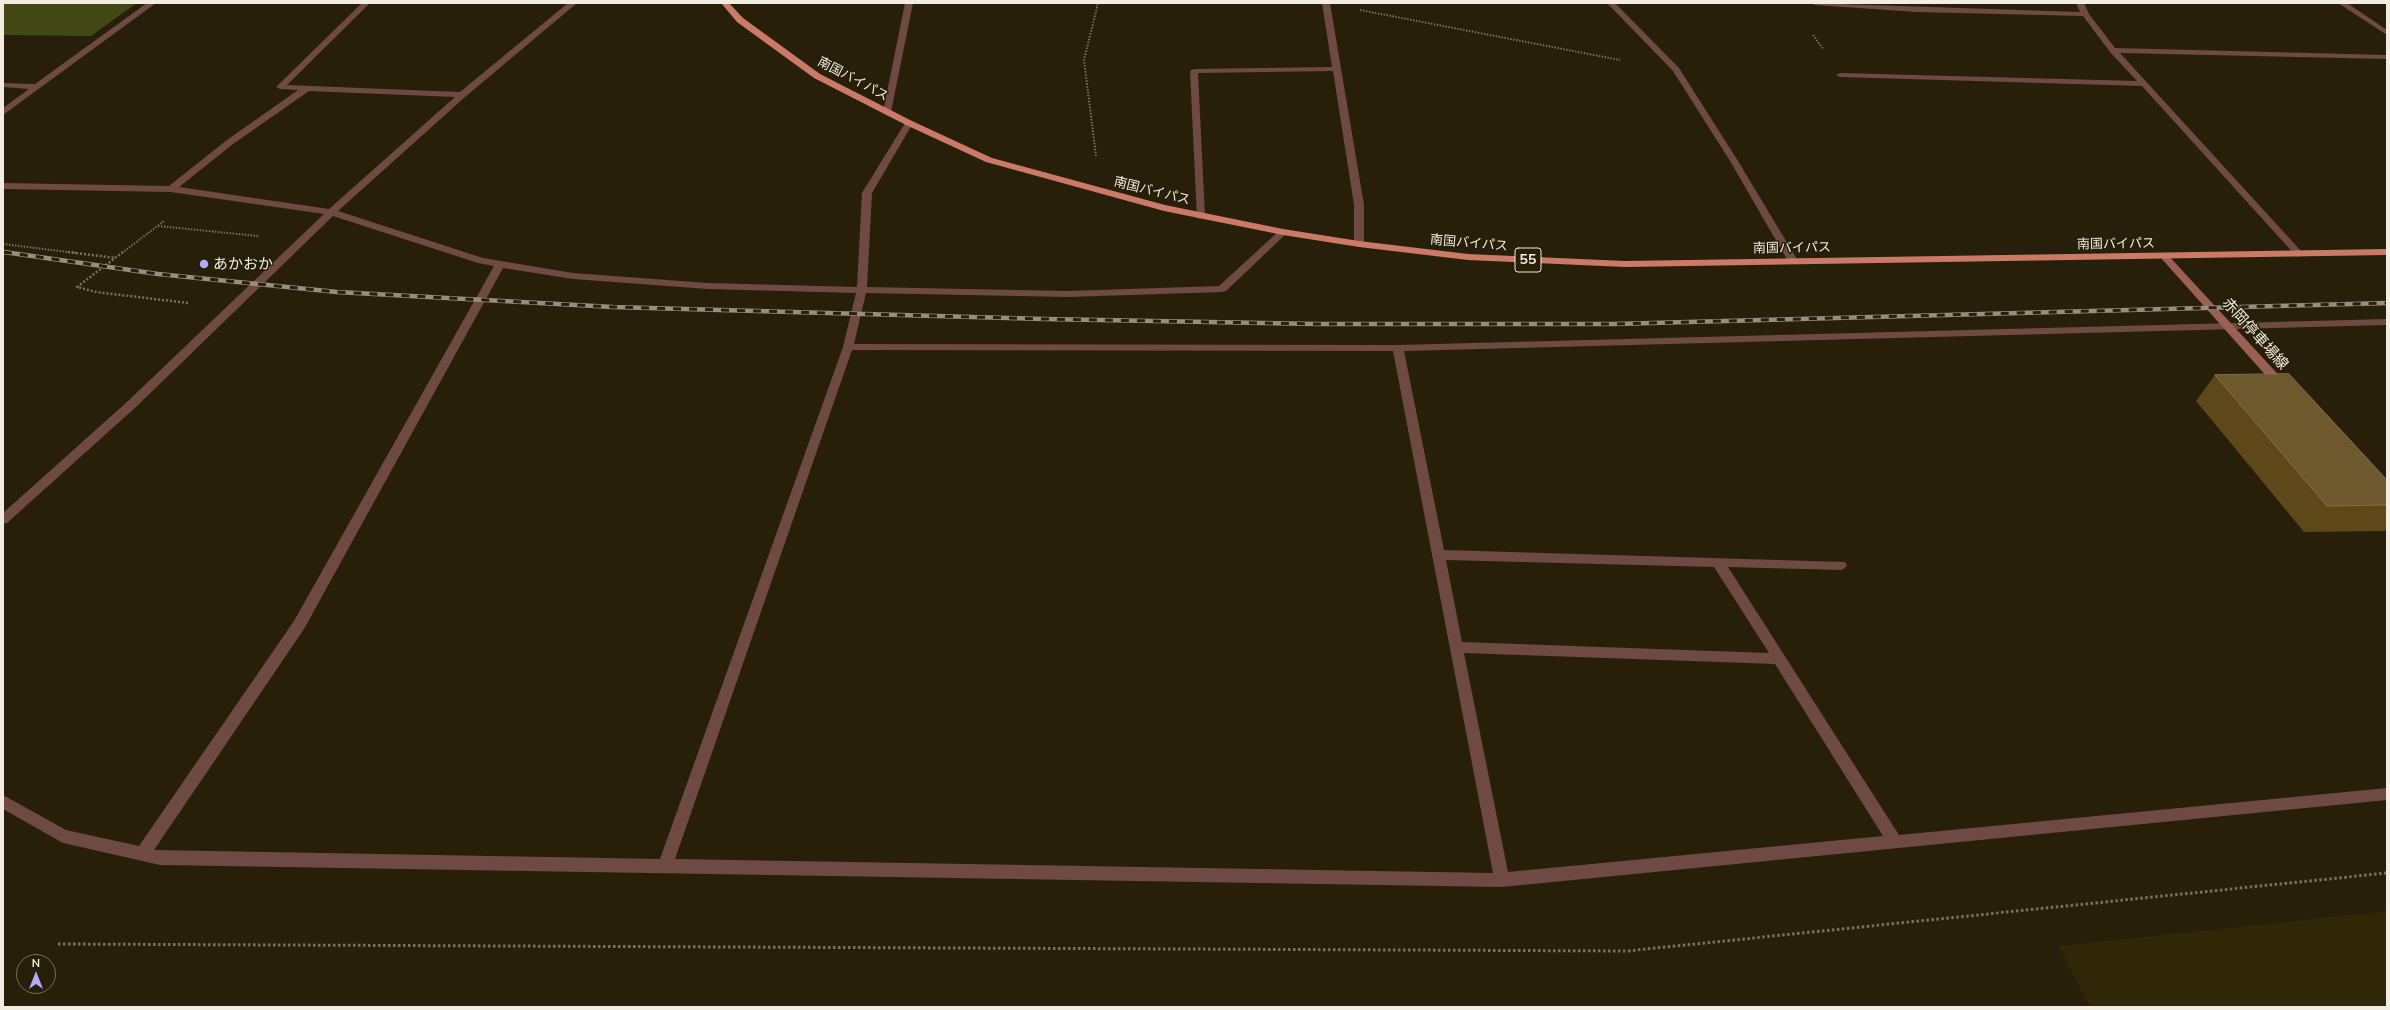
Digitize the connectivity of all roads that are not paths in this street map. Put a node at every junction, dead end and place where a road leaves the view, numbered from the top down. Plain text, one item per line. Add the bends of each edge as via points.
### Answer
1 (152, 3) edge
2 (366, 3) edge
3 (573, 3) edge
4 (725, 3) edge
5 (909, 3) edge
6 (1611, 3) edge
7 (1814, 3) edge
8 (2080, 3) edge
9 (2342, 3) edge
10 (1326, 4) edge
11 (2085, 14) junction
12 (2387, 33) edge
13 (2113, 50) junction
14 (2387, 57) edge
15 (1336, 69) junction
16 (1840, 75) road end
17 (2144, 84) junction
18 (3, 85) edge
19 (36, 88) junction
20 (307, 88) junction
21 (462, 95) junction
22 (3, 112) edge
23 (887, 112) junction
24 (909, 123) junction
25 (3, 186) edge
26 (171, 189) junction
27 (331, 212) junction
28 (1200, 216) junction
29 (1283, 232) junction
30 (1359, 244) junction
31 (2387, 252) edge
32 (2299, 254) junction
33 (2164, 256) junction
34 (1793, 261) junction
35 (500, 264) junction
36 (862, 290) junction
37 (2387, 322) edge
38 (2228, 325) junction
39 (848, 347) junction
40 (1398, 348) junction
41 (2292, 397) edge
42 (3, 520) edge
43 (1439, 555) junction
44 (1718, 562) junction
45 (1841, 565) dead end
46 (1457, 647) junction
47 (1779, 659) junction
48 (2387, 794) edge
49 (3, 801) edge
50 (1895, 842) junction
51 (143, 854) junction
52 (665, 866) junction
53 (1502, 880) junction

1 - 19 street
2 - 20 street via 280,87
3 - 21 street
4 - 23 highway, 南国バイパス / 55 via 740,20 817,76
5 - 23 street
6 - 34 street via 1676,70
7 - 11 street via 1874,9
8 - 11 street
9 - 12 street
10 - 15 street
11 - 13 street
13 - 14 street
13 - 17 street
15 - 28 street via 1194,71
15 - 30 street via 1359,204
16 - 17 street
17 - 32 street
18 - 19 street
19 - 22 street
20 - 21 street
20 - 26 street via 230,142
21 - 27 street
23 - 24 highway, 南国バイパス / 55
24 - 28 highway, 南国バイパス / 55 via 989,160
24 - 36 street via 867,193
25 - 26 street
26 - 27 street
27 - 35 street via 481,261
27 - 42 street via 132,404
28 - 29 highway, 南国バイパス / 55
29 - 30 highway, 南国バイパス / 55
29 - 36 street via 1222,289 1068,294
30 - 34 highway, 南国バイパス / 55 via 1468,257 1625,264
31 - 32 highway, 南国バイパス / 55
32 - 33 highway, 南国バイパス / 55
33 - 34 highway, 南国バイパス / 55
33 - 38 main road, 赤岡停車場線
35 - 36 street via 574,276 708,286
35 - 51 street via 299,625
36 - 39 street
37 - 38 street
38 - 40 street
38 - 41 main road, 赤岡停車場線
39 - 40 street
39 - 52 street
40 - 43 street
43 - 44 street
43 - 46 street
44 - 45 street
44 - 47 street
46 - 47 street
46 - 53 street
47 - 50 street
48 - 50 street
49 - 51 street via 62,836
50 - 53 street
51 - 52 street via 160,858
52 - 53 street

